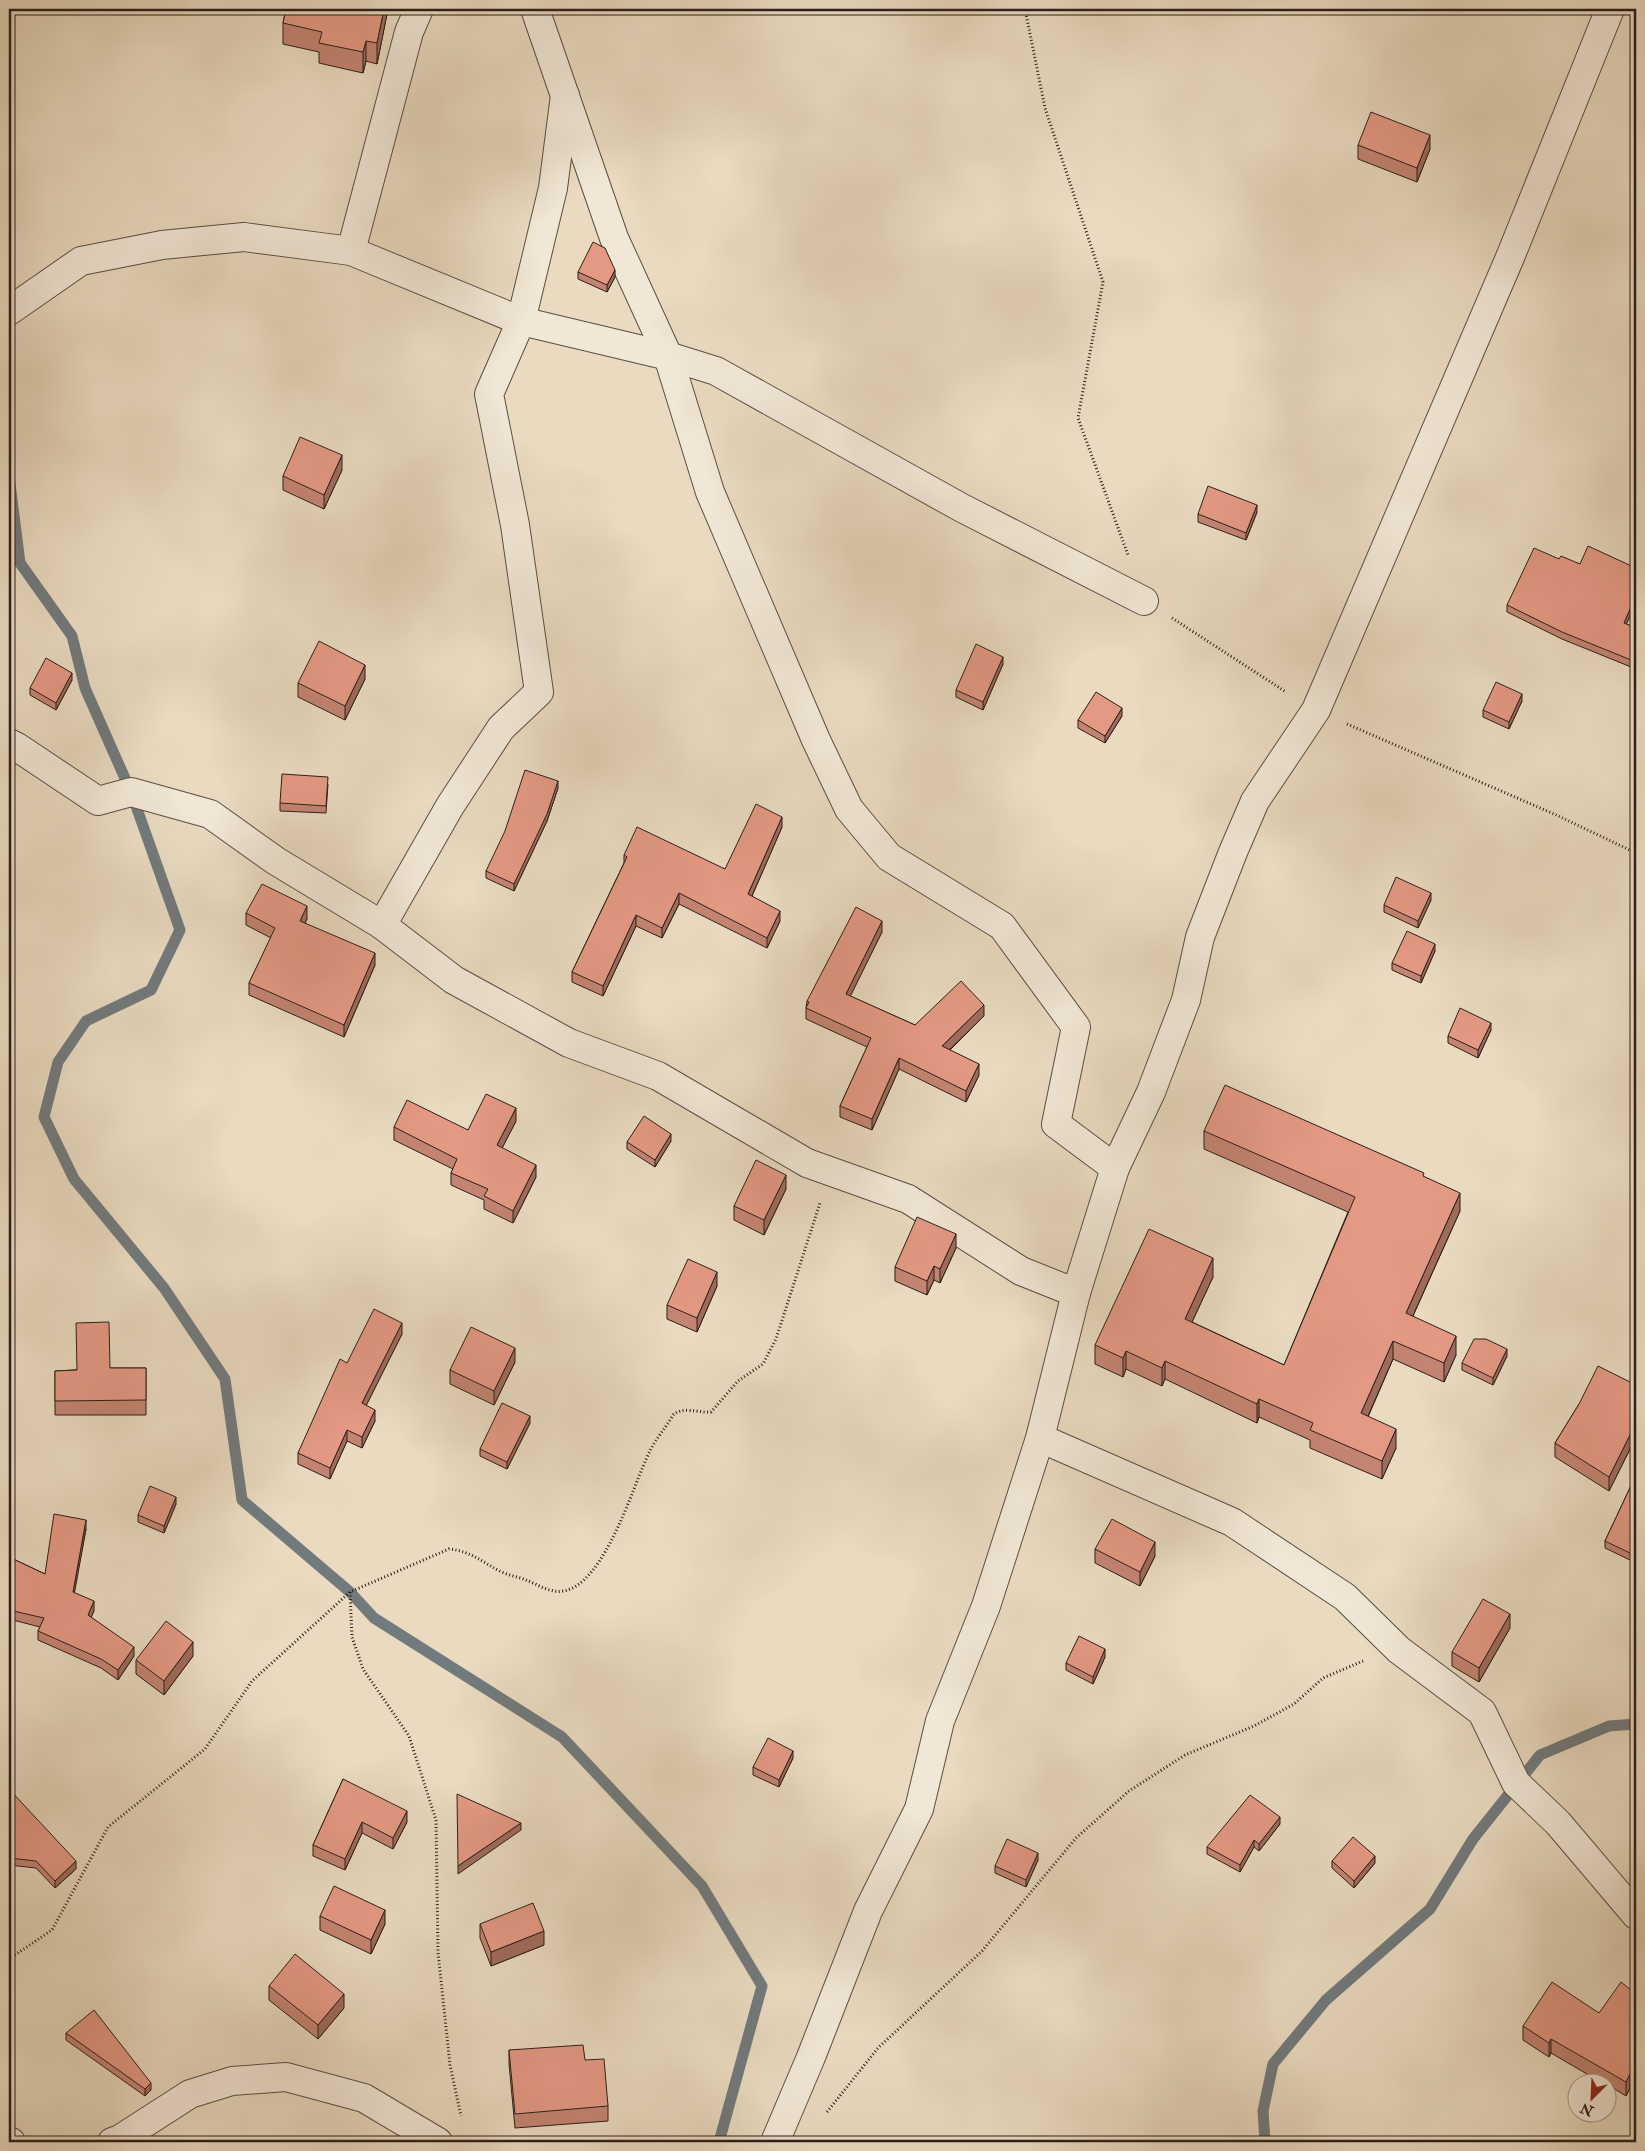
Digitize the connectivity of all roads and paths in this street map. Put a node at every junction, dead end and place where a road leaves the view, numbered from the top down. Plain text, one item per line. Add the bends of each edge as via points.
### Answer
1 (419, 9) edge
2 (535, 9) edge
3 (1025, 9) edge
4 (1610, 9) edge
5 (565, 95) junction
6 (350, 251) junction
7 (9, 311) edge
8 (521, 321) junction
9 (668, 356) junction
10 (1144, 601) junction
11 (1316, 710) junction
12 (9, 743) edge
13 (1636, 853) edge
14 (382, 925) junction
15 (1115, 1168) junction
16 (830, 1171) junction
17 (1076, 1293) junction
18 (1040, 1438) junction
19 (350, 1592) junction
20 (1399, 1650) junction
21 (1636, 1915) edge
22 (9, 1960) edge
23 (820, 2119) dead end
24 (462, 2123) dead end
25 (112, 2142) edge
26 (438, 2142) edge
27 (775, 2142) edge

1 - 6 street via 409,32
2 - 5 street
3 - 10 path via 1045,108 1103,282 1078,418
4 - 11 street via 1511,255
5 - 8 street via 553,188
5 - 9 street via 614,238
6 - 7 street via 244,238 162,245 81,261
6 - 8 street
8 - 9 street
8 - 14 street via 489,394 515,525 539,692 501,728 450,806
9 - 10 street via 716,371 962,508
9 - 15 street via 710,492 849,809 889,857 1002,926 1008,934 1076,1027 1056,1124
10 - 11 path
11 - 13 path
11 - 15 street via 1255,801 1200,937 1186,1000 1151,1092
12 - 14 street via 98,801 131,792 210,814 276,861
14 - 16 street via 454,980 568,1043 658,1076 807,1162
15 - 17 street
16 - 17 street via 908,1199 1021,1271
16 - 19 path via 776,1340 763,1364 738,1381 711,1412 684,1410 673,1416 650,1449 596,1569 580,1585 570,1590 552,1591 504,1573 460,1550 448,1549
17 - 18 street
18 - 20 street via 1232,1522 1345,1596
18 - 27 street via 986,1606 940,1721 919,1809 868,1911
19 - 22 path via 252,1681 205,1749 108,1827 52,1930
19 - 24 path via 352,1637 363,1669 408,1736 436,1820 438,1952 450,2065
20 - 21 street via 1482,1712 1516,1783 1558,1823
20 - 23 path via 1323,1678 1294,1704 1254,1726 1185,1755 1129,1791 1076,1838 982,1951 878,2048
25 - 26 street via 190,2094 232,2081 286,2076 364,2098

